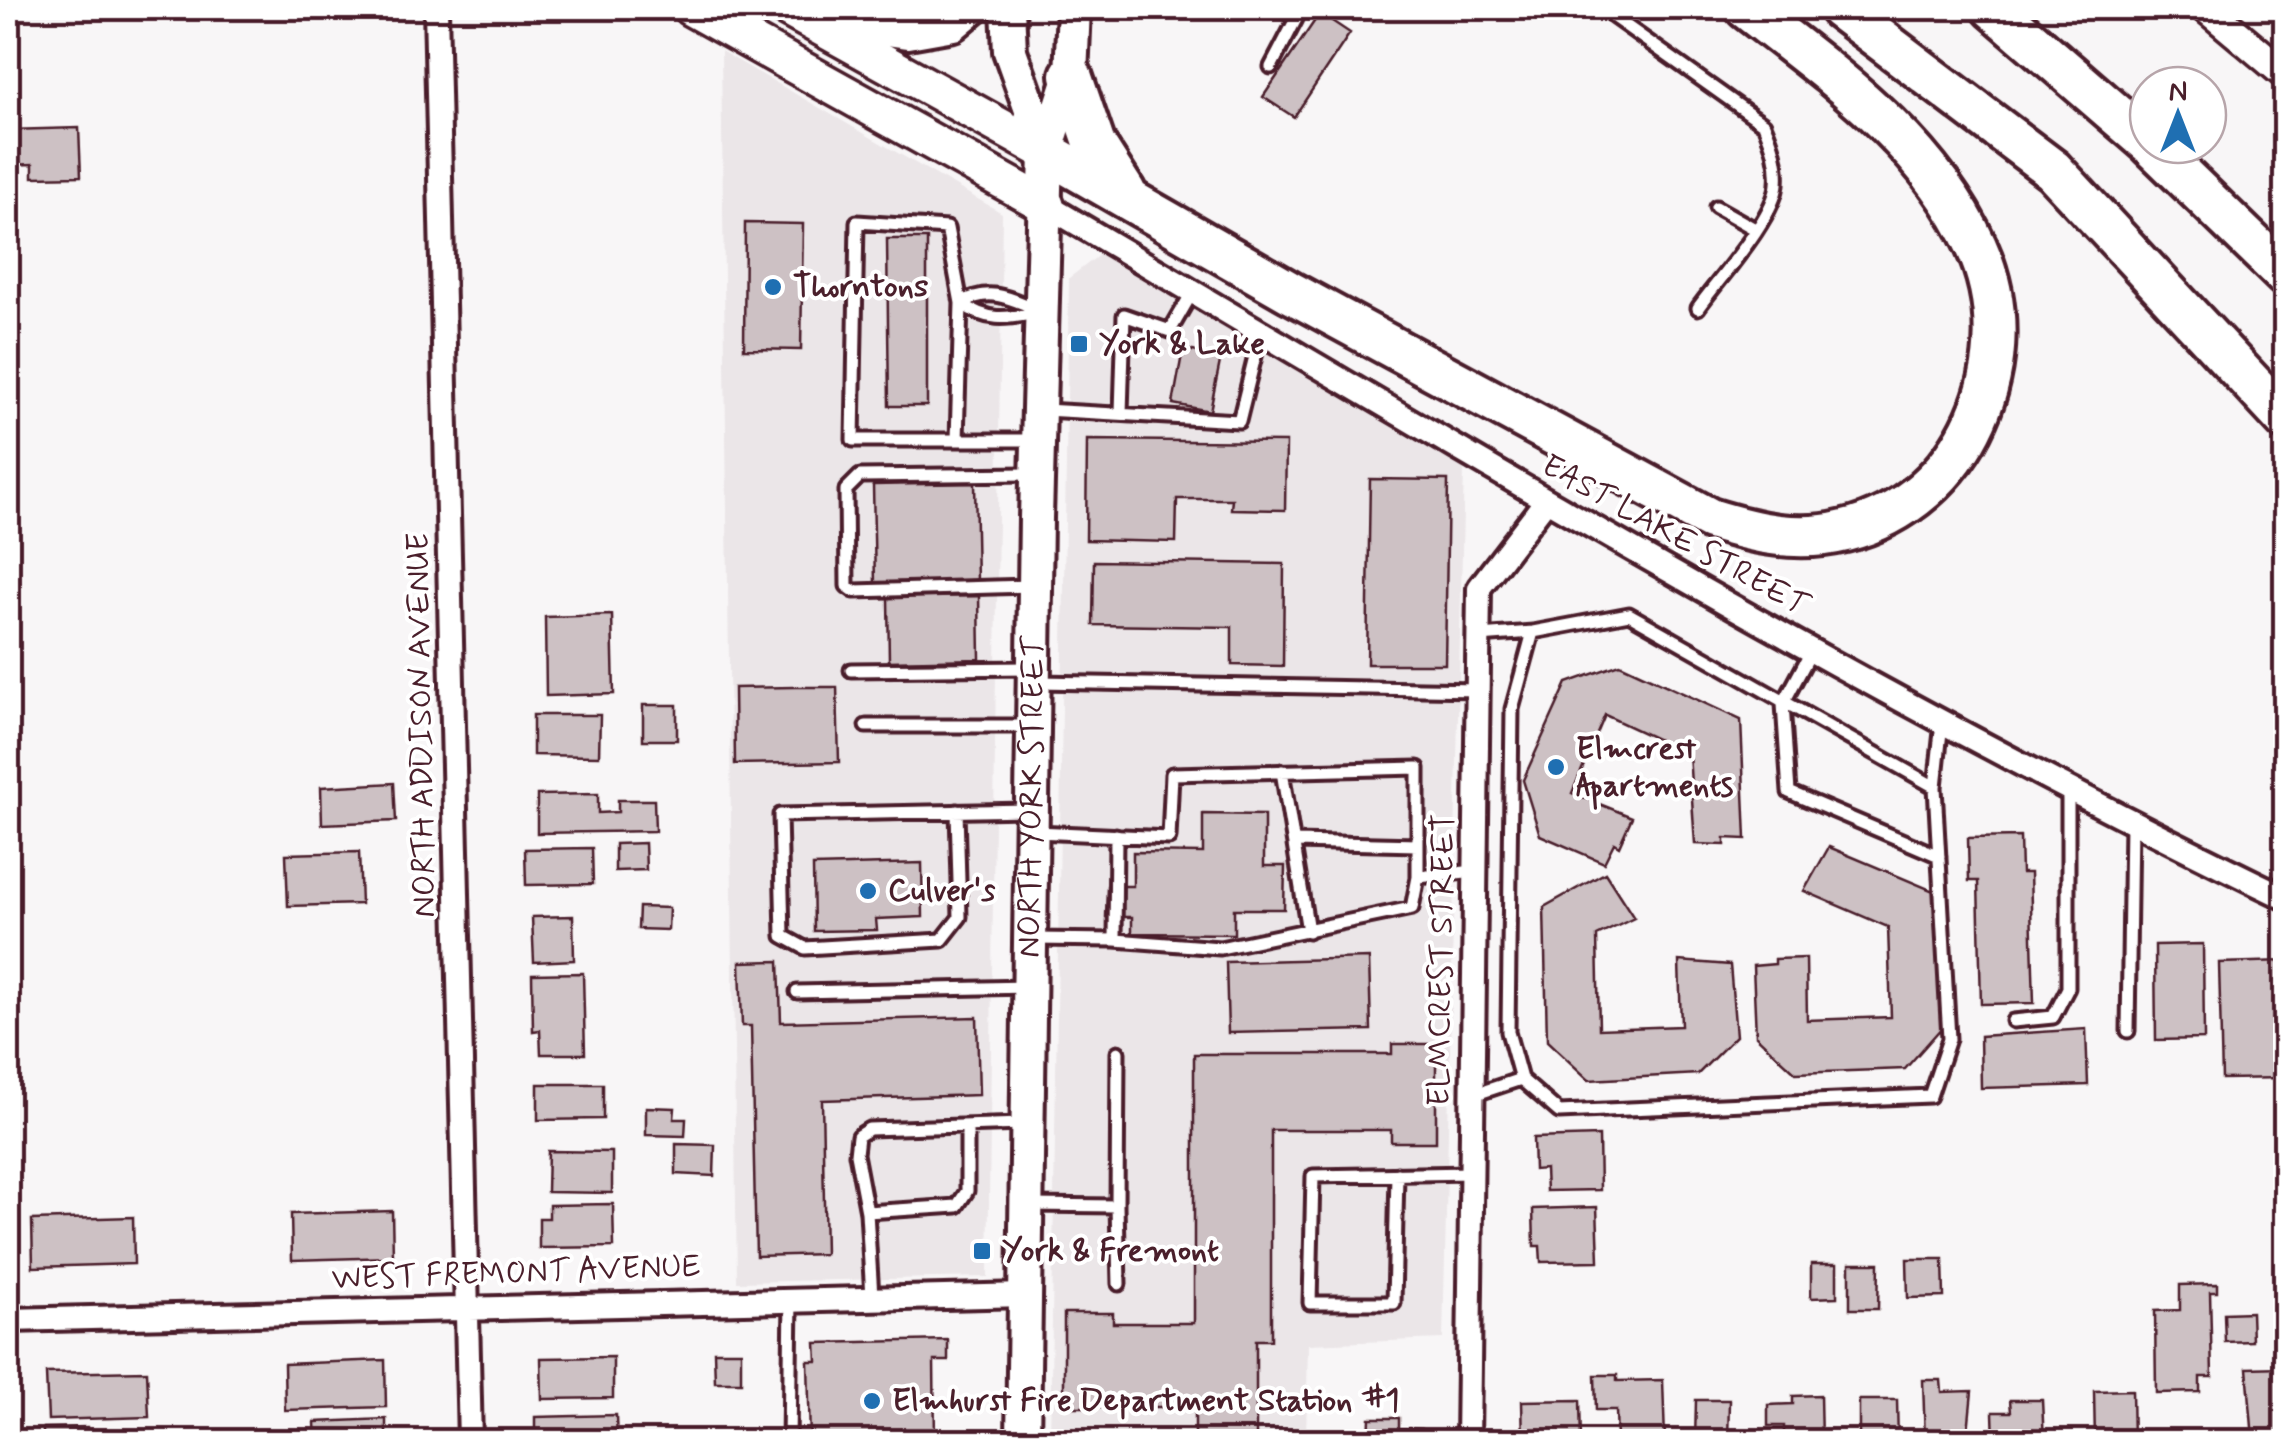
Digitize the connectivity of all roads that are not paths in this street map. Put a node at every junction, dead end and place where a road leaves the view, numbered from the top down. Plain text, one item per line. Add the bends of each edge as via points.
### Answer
1 (436, 8) edge
2 (691, 8) edge
3 (972, 8) edge
4 (1008, 8) edge
5 (1074, 8) edge
6 (1280, 8) edge
7 (1600, 8) edge
8 (1746, 8) edge
9 (1840, 8) edge
10 (1993, 8) edge
11 (2206, 8) edge
12 (792, 11) edge
13 (1271, 67) dead end
14 (1071, 75) junction
15 (2286, 75) edge
16 (2128, 125) edge
17 (1046, 152) junction
18 (2172, 165) edge
19 (1130, 200) junction
20 (1046, 204) junction
21 (1716, 207) dead end
22 (1755, 229) junction
23 (2286, 276) edge
24 (1193, 292) junction
25 (961, 303) junction
26 (1698, 308) dead end
27 (1042, 312) junction
28 (1260, 332) junction
29 (1120, 413) junction
30 (2286, 420) edge
31 (1039, 425) junction
32 (957, 440) junction
33 (1037, 474) junction
34 (1545, 502) junction
35 (1035, 586) junction
36 (1534, 632) junction
37 (1478, 636) junction
38 (1812, 650) junction
39 (851, 670) dead end
40 (1034, 675) junction
41 (1478, 690) junction
42 (1783, 704) junction
43 (1942, 722) junction
44 (866, 726) dead end
45 (1033, 726) junction
46 (1282, 771) junction
47 (1935, 787) junction
48 (2068, 793) junction
49 (956, 812) junction
50 (1032, 821) junction
51 (2131, 824) junction
52 (1116, 835) junction
53 (1294, 842) junction
54 (1418, 845) junction
55 (1939, 856) junction
56 (1476, 871) junction
57 (1418, 877) junction
58 (2286, 898) edge
59 (1308, 931) junction
60 (1030, 939) junction
61 (1115, 940) junction
62 (1029, 988) junction
63 (797, 992) dead end
64 (2013, 1022) dead end
65 (2128, 1030) dead end
66 (1118, 1052) dead end
67 (1522, 1079) junction
68 (1472, 1096) junction
69 (1027, 1124) junction
70 (966, 1126) junction
71 (1471, 1173) junction
72 (1397, 1174) junction
73 (1026, 1205) junction
74 (1117, 1206) junction
75 (867, 1212) junction
76 (1119, 1284) dead end
77 (1026, 1295) junction
78 (872, 1297) junction
79 (791, 1298) junction
80 (470, 1307) junction
81 (8, 1320) edge
82 (470, 1442) edge
83 (790, 1442) edge
84 (1023, 1442) edge
85 (1468, 1442) edge

1 - 80 street, NORTH ADDISON AVENUE
2 - 20 main road
3 - 12 main road via 953,24 908,32
4 - 17 main road, NORTH YORK STREET via 1010,51
5 - 14 main road, NORTH YORK STREET
6 - 13 lane via 1296,20
7 - 22 lane via 1764,124 1775,150 1778,187
8 - 19 highway via 1829,72 1930,170 1978,250 1992,298 1990,373 1967,440 1923,492 1890,515 1845,531 1758,534 1710,519
9 - 30 highway via 2052,170
10 - 16 highway
11 - 15 street
12 - 17 main road
14 - 17 main road, NORTH YORK STREET
14 - 19 highway via 1095,145
17 - 19 highway
17 - 20 main road, NORTH YORK STREET
18 - 23 highway
20 - 24 street, EAST LAKE STREET
20 - 27 main road, NORTH YORK STREET
21 - 22 lane
22 - 26 lane
24 - 28 street, EAST LAKE STREET
24 - 29 lane via 1170,331 1124,315
25 - 27 lane via 981,318
25 - 27 lane via 979,293 1000,294
25 - 32 lane
25 - 32 lane via 947,228 857,222 853,440
27 - 31 main road, NORTH YORK STREET
28 - 29 lane via 1239,420
28 - 34 street, EAST LAKE STREET
29 - 31 lane
31 - 32 lane
31 - 33 main road, NORTH YORK STREET
33 - 35 main road, NORTH YORK STREET
33 - 35 lane via 860,476 846,490 848,586 854,592
34 - 37 street, ELMCREST STREET via 1479,588
34 - 38 street, EAST LAKE STREET
35 - 40 main road, NORTH YORK STREET
36 - 37 lane
36 - 42 lane via 1629,614
36 - 67 lane via 1512,708 1508,1032
37 - 41 street, ELMCREST STREET
38 - 42 lane
38 - 43 street, EAST LAKE STREET
39 - 40 lane
40 - 41 lane
40 - 45 main road, NORTH YORK STREET
41 - 56 street, ELMCREST STREET
42 - 47 lane
42 - 55 lane via 1789,792
43 - 47 lane
43 - 48 street, EAST LAKE STREET
44 - 45 lane
45 - 50 main road, NORTH YORK STREET
46 - 52 lane via 1172,774 1169,838
46 - 53 lane
46 - 54 lane via 1418,768
47 - 55 lane
48 - 51 street, EAST LAKE STREET
48 - 64 lane via 2068,988 2052,1017
49 - 49 lane via 780,815 782,936 804,948 942,940 960,917
49 - 50 lane
50 - 52 lane
50 - 60 main road, NORTH YORK STREET
51 - 58 street, EAST LAKE STREET
51 - 65 lane
52 - 61 lane
53 - 54 lane
53 - 59 lane
54 - 57 lane
55 - 67 lane via 1949,1039 1930,1096 1559,1112
56 - 57 lane
56 - 68 street, ELMCREST STREET
57 - 59 lane via 1412,908
59 - 61 lane via 1220,948
60 - 61 lane
60 - 62 main road, NORTH YORK STREET
62 - 63 lane
62 - 69 main road, NORTH YORK STREET
66 - 74 lane
67 - 68 lane
68 - 71 street, ELMCREST STREET
69 - 70 lane
69 - 73 main road, NORTH YORK STREET
70 - 75 lane via 966,1191 957,1206
70 - 75 lane via 870,1129 858,1136
71 - 72 lane
71 - 85 street, ELMCREST STREET
72 - 72 lane via 1314,1176 1310,1304 1394,1304
73 - 74 lane
73 - 77 main road, NORTH YORK STREET
74 - 76 lane
75 - 78 lane
77 - 78 street, WEST FREMONT AVENUE
77 - 84 main road, NORTH YORK STREET
78 - 79 street, WEST FREMONT AVENUE
79 - 80 street, WEST FREMONT AVENUE
79 - 83 lane
80 - 81 street, WEST FREMONT AVENUE
80 - 82 street, NORTH ADDISON AVENUE

